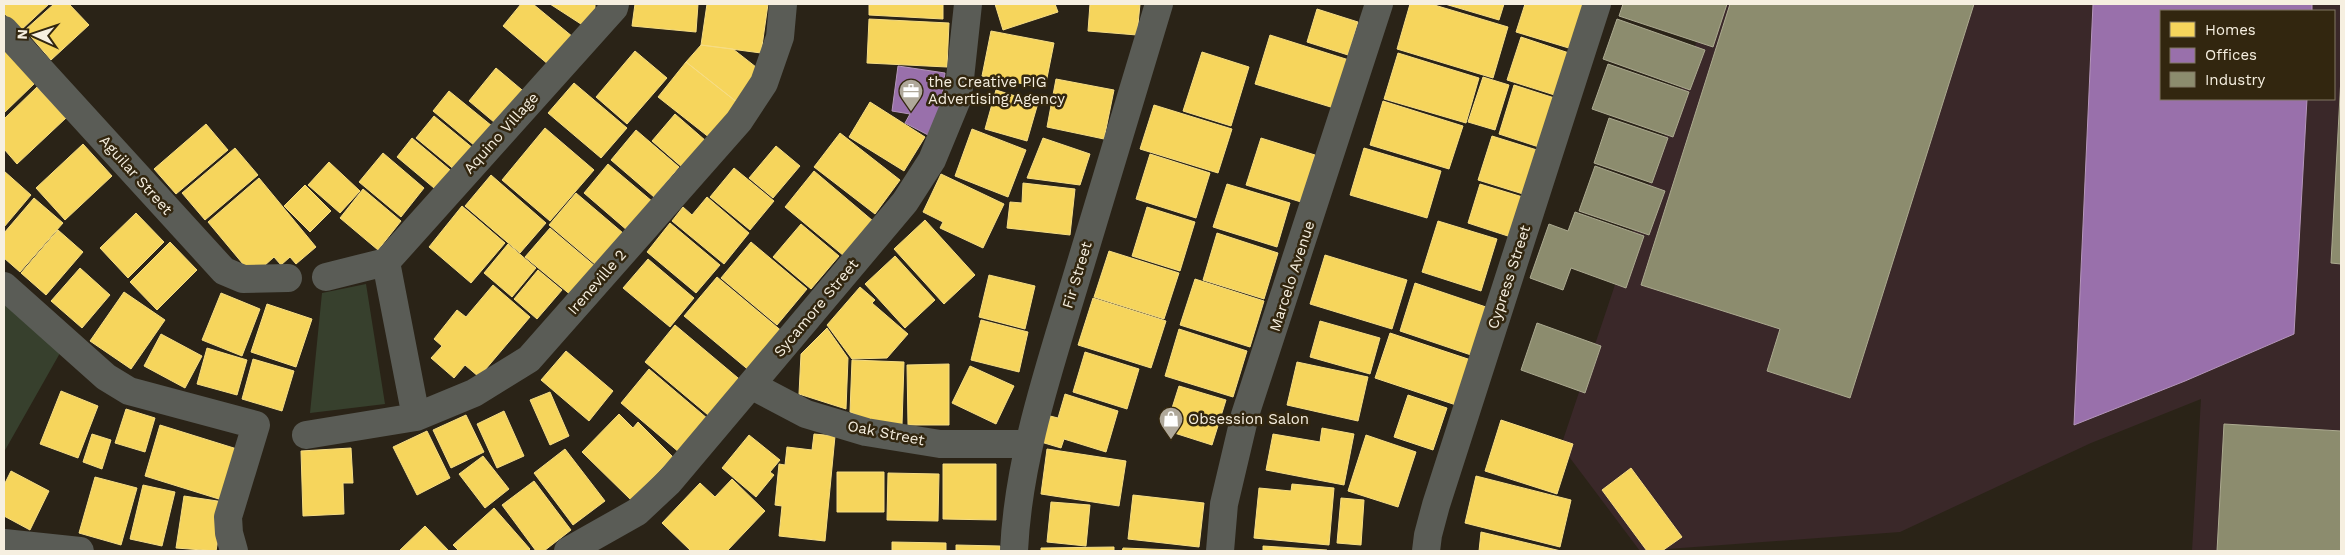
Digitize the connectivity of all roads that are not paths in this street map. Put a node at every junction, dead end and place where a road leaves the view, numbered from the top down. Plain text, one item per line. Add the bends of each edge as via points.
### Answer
1 (615, 4) edge
2 (783, 4) edge
3 (968, 4) edge
4 (1159, 4) edge
5 (1379, 4) edge
6 (1597, 4) edge
7 (4, 30) edge
8 (386, 262) junction
9 (326, 277) dead end
10 (288, 278) dead end
11 (4, 286) edge
12 (751, 386) junction
13 (416, 417) junction
14 (306, 435) dead end
15 (1029, 444) junction
16 (4, 543) edge
17 (80, 551) edge
18 (234, 551) edge
19 (568, 551) edge
20 (1014, 551) edge
21 (1220, 551) edge
22 (1426, 551) edge

1 - 8 street, Aquino Village
2 - 13 street, Ireneville 2 via 780,37 764,83 739,121 529,359 474,393
3 - 12 street, Sycamore Street via 958,96 932,160 905,202
4 - 15 street, Fir Street
5 - 21 street, Marcelo Avenue via 1245,416 1224,504
6 - 22 street, Cypress Street via 1436,505
7 - 10 street, Aguilar Street via 224,272 243,279
8 - 9 street
8 - 13 street
11 - 18 street via 106,377 129,391 256,424 228,517
12 - 15 street, Oak Street via 806,414 866,432 940,444
12 - 19 street, Sycamore Street via 669,482 638,512
13 - 14 street, Ireneville 2
15 - 20 street, Fir Street
16 - 17 street

